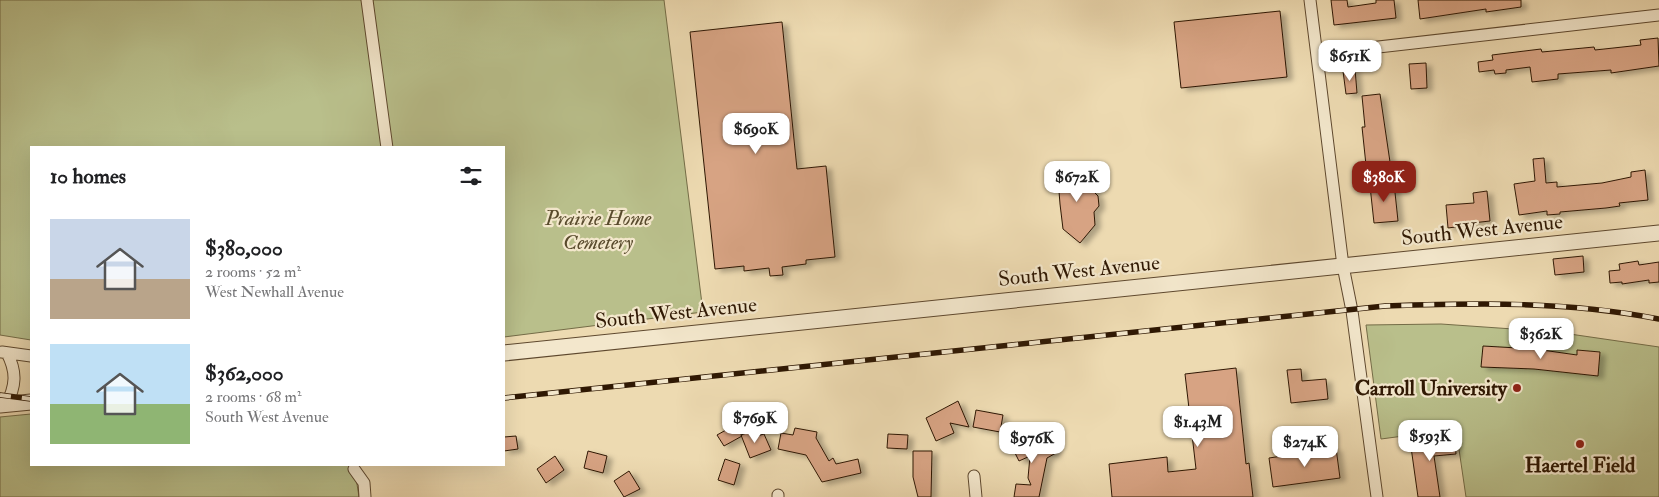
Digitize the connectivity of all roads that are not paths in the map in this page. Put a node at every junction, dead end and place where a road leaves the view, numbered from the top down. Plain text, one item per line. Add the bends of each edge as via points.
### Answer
1 (367, 0) edge
2 (1310, 0) edge
3 (1659, 15) edge
4 (1317, 54) junction
5 (387, 146) edge
6 (1659, 233) edge
7 (1343, 266) junction
8 (4, 352) edge
9 (505, 353) edge
10 (30, 356) edge
11 (30, 402) edge
12 (3, 405) edge
13 (354, 469) dead end
14 (974, 476) dead end
15 (365, 497) edge
16 (976, 497) edge
17 (1377, 497) edge

1 - 5 street
2 - 4 street
3 - 4 street
4 - 7 street
6 - 7 street, South West Avenue
7 - 9 street, South West Avenue
7 - 17 street
8 - 10 street
8 - 12 street via 13,366 15,385
11 - 12 street
13 - 15 street via 364,483
14 - 16 street

